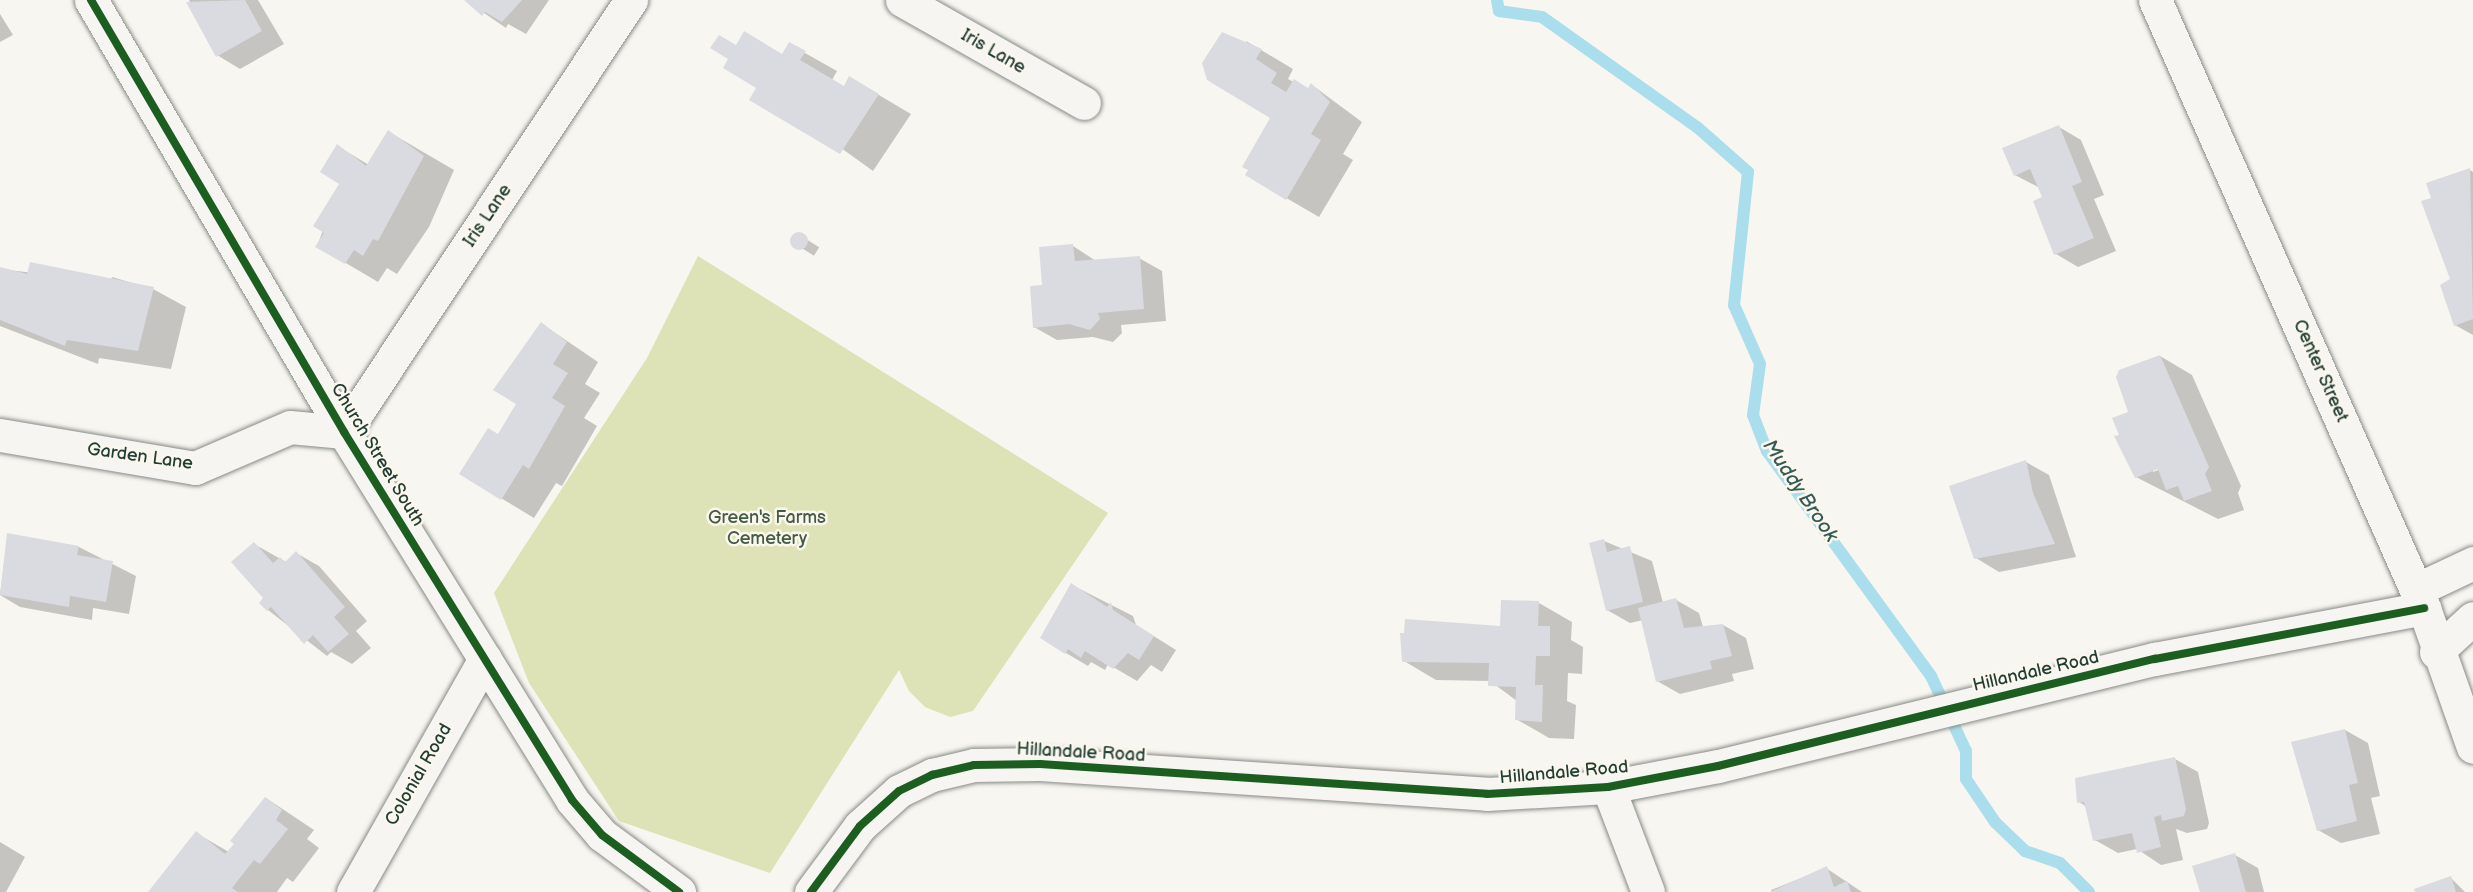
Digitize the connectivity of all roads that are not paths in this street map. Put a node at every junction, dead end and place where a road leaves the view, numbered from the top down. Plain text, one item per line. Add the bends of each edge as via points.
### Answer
1 (91, 0) edge
2 (631, 0) edge
3 (902, 0) edge
4 (2155, 0) edge
5 (1084, 103) dead end
6 (344, 432) junction
7 (0, 435) edge
8 (2473, 563) edge
9 (2420, 599) junction
10 (2473, 618) edge
11 (2436, 652) junction
12 (485, 659) junction
13 (2473, 747) edge
14 (1608, 787) junction
15 (353, 892) edge
16 (679, 892) edge
17 (811, 892) edge
18 (1648, 892) edge

1 - 6 street, Church Street South
2 - 6 street, Iris Lane
3 - 5 street, Iris Lane
4 - 9 street, Center Street
6 - 7 street, Garden Lane via 290,427 195,468
6 - 12 street, Church Street South
8 - 9 street, Hillandale Road
9 - 11 street, Center Street
9 - 14 street, Hillandale Road via 1904,718 1718,766
10 - 11 street
11 - 13 street, Center Street
12 - 15 street, Colonial Road
12 - 16 street, Church Street South via 572,800 602,835
14 - 17 street, Hillandale Road via 1487,794 1040,764 974,765 932,775 899,791 860,826
14 - 18 street

